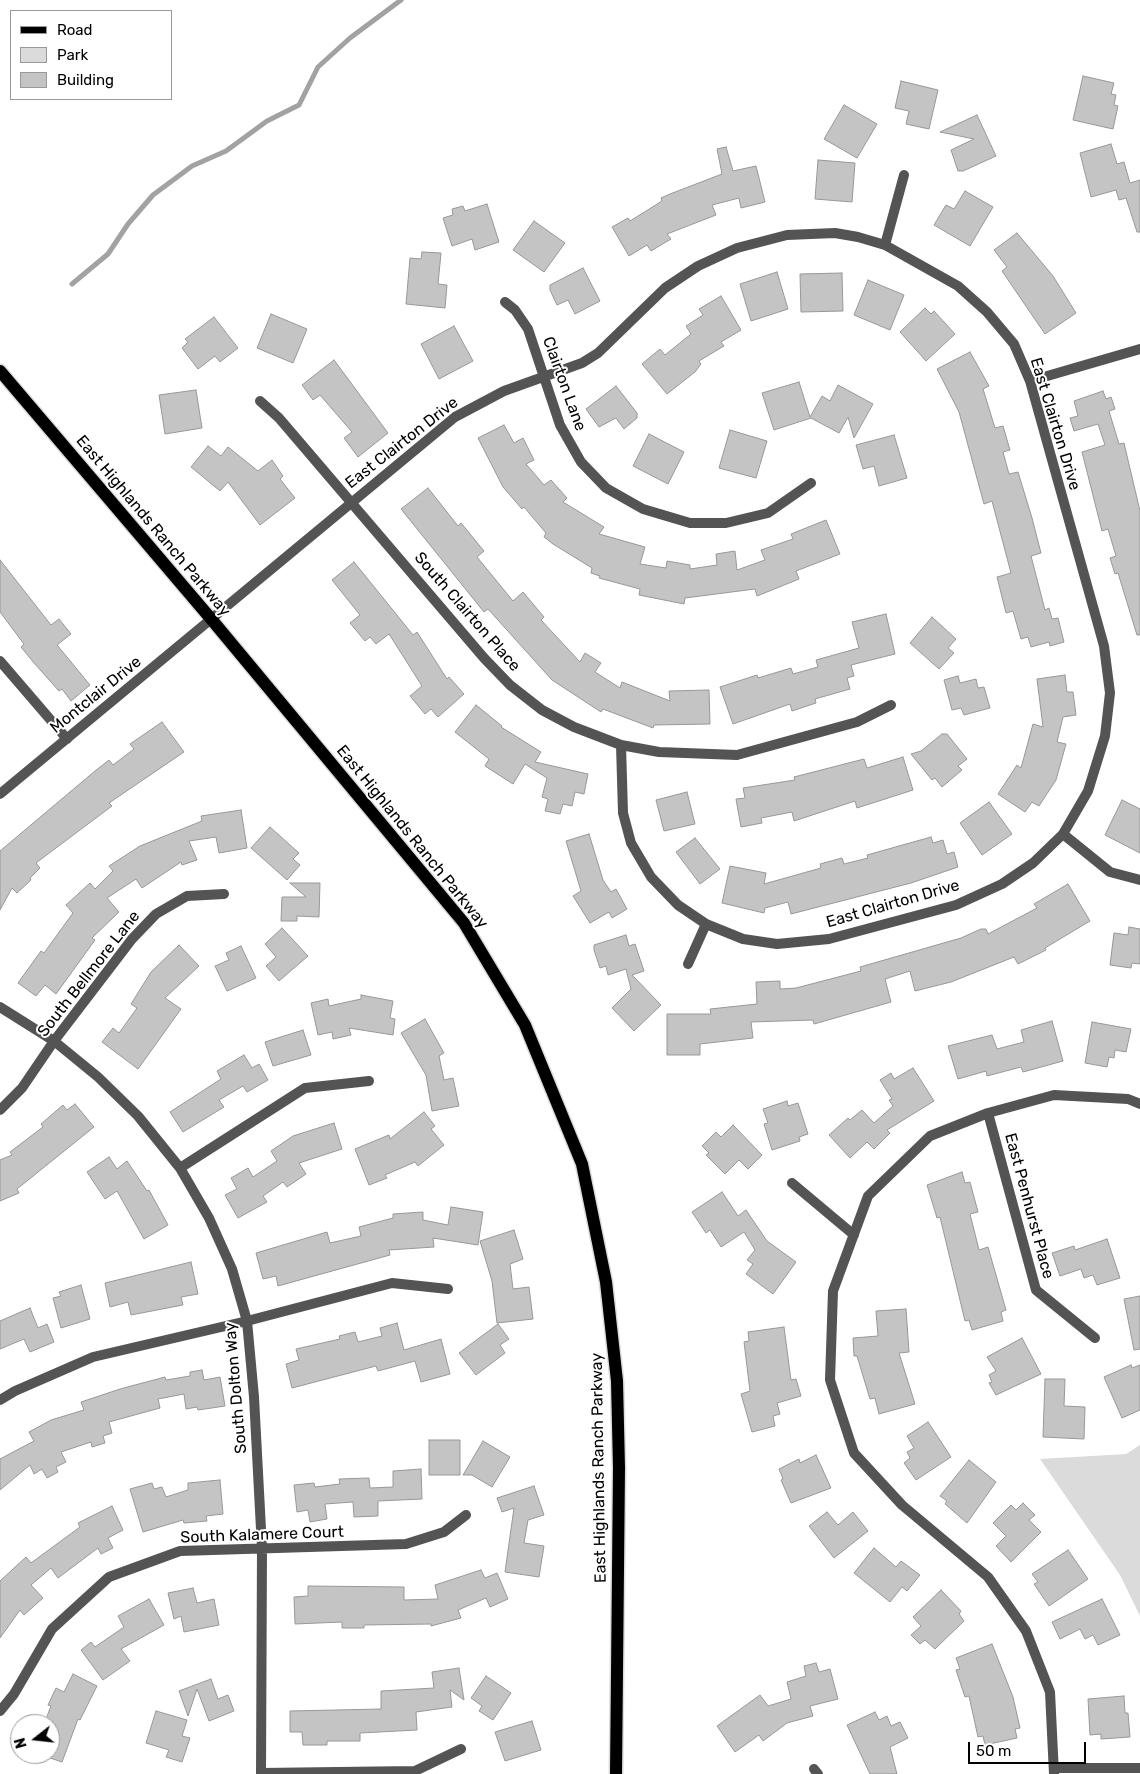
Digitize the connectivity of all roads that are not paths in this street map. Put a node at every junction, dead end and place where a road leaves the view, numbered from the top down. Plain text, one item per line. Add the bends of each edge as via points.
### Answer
1 (904, 175) dead end
2 (885, 245) junction
3 (505, 302) dead end
4 (1140, 349) edge
5 (0, 372) edge
6 (543, 377) junction
7 (1030, 380) junction
8 (260, 402) dead end
9 (811, 483) dead end
10 (351, 501) junction
11 (212, 620) junction
12 (0, 661) edge
13 (891, 705) dead end
14 (66, 739) junction
15 (621, 745) junction
16 (0, 794) edge
17 (1063, 834) junction
18 (1140, 880) edge
19 (224, 894) dead end
20 (706, 924) junction
21 (688, 964) dead end
22 (0, 1007) edge
23 (54, 1041) junction
24 (369, 1081) dead end
25 (1140, 1104) edge
26 (0, 1110) edge
27 (988, 1113) junction
28 (180, 1168) junction
29 (792, 1182) dead end
30 (854, 1235) junction
31 (448, 1289) dead end
32 (247, 1322) junction
33 (1095, 1338) dead end
34 (0, 1400) edge
35 (466, 1514) dead end
36 (262, 1548) junction
37 (0, 1711) edge
38 (461, 1749) dead end
39 (1140, 1768) edge
40 (1054, 1771) edge
41 (261, 1774) edge
42 (616, 1774) edge

1 - 2 street
2 - 6 street, East Clairton Drive via 858,237 809,233 787,235 737,248 679,278 598,353 582,363
2 - 7 street, East Clairton Drive via 958,286 987,312 1014,344
3 - 6 street, Clairton Lane via 528,329
4 - 7 street
5 - 11 main road, East Highlands Ranch Parkway
6 - 9 street, Clairton Lane via 560,425 581,462 606,488 643,510 690,523 726,524 768,513
6 - 10 street, East Clairton Drive via 504,391 455,417
7 - 17 street, East Clairton Drive via 1104,646 1110,693 1105,736 1088,791
8 - 10 street, South Clairton Place via 279,418
10 - 11 street, East Clairton Drive
10 - 15 street, South Clairton Place via 510,685 542,710 574,727
11 - 14 street, Montclair Drive
11 - 42 main road, East Highlands Ranch Parkway via 464,923 525,1025 582,1164 606,1282 617,1380
12 - 14 street
13 - 15 street, South Clairton Place via 856,722 737,755 659,752
14 - 16 street, Montclair Drive
15 - 20 street, East Clairton Drive via 623,813 631,843 651,876 678,905
17 - 18 street via 1110,872
17 - 20 street, East Clairton Drive via 1033,862 994,888 956,905 829,939 776,944 743,939
19 - 23 street, South Bellmore Lane via 187,896 156,914 132,939
20 - 21 street
22 - 23 street, South Dolton Way
23 - 26 street, South Bellmore Lane via 22,1088
23 - 28 street, South Dolton Way via 138,1116
24 - 28 street via 305,1088
25 - 27 street via 1128,1099 1054,1095
27 - 30 street via 930,1136 868,1196
27 - 33 street, East Penhurst Place via 1036,1290
28 - 32 street, South Dolton Way via 209,1218 232,1269
29 - 30 street
30 - 40 street via 833,1291 830,1380 854,1453 902,1504 988,1576 1026,1631 1050,1692
31 - 32 street via 392,1282
32 - 34 street via 93,1357 15,1390
32 - 36 street, South Dolton Way
35 - 36 street, South Kalamere Court via 444,1532 406,1544
36 - 37 street, South Kalamere Court via 180,1551 110,1577 52,1628 14,1694
36 - 41 street, South Dolton Way
38 - 41 street via 415,1771
39 - 40 street

